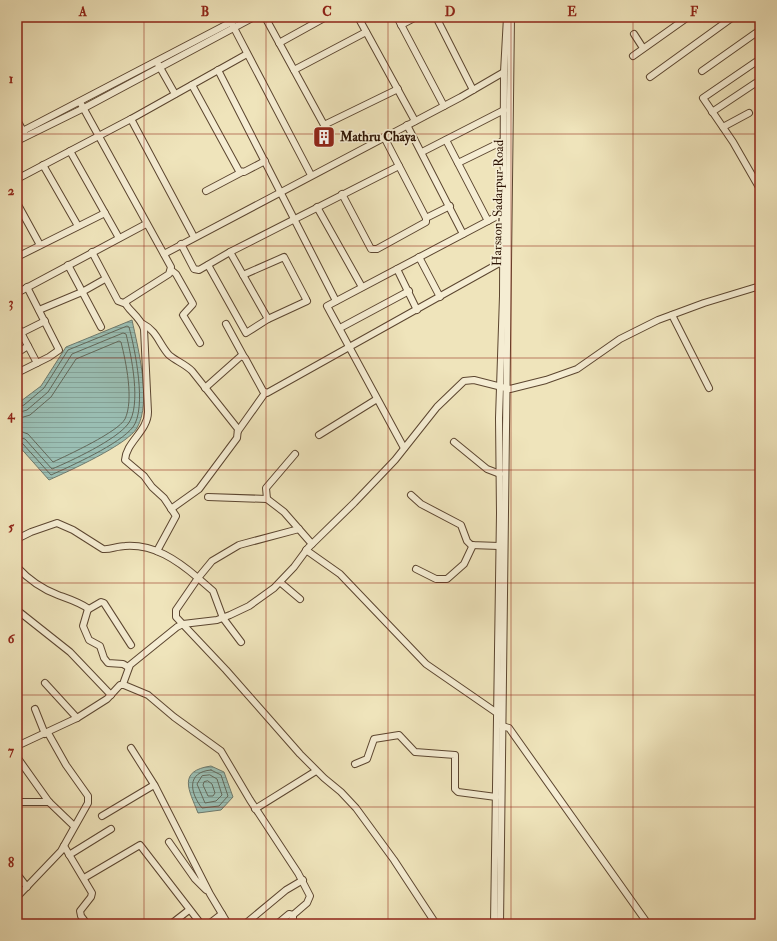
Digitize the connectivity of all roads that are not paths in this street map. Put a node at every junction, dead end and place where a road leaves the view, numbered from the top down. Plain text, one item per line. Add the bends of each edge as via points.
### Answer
1 (241, 17) edge
2 (254, 17) edge
3 (265, 17) edge
4 (326, 17) edge
5 (358, 17) edge
6 (397, 17) edge
7 (416, 17) edge
8 (436, 17) edge
9 (507, 17) edge
10 (511, 17) edge
11 (657, 17) edge
12 (662, 17) edge
13 (688, 17) edge
14 (733, 17) edge
15 (233, 25) junction
16 (402, 25) junction
17 (760, 30) edge
18 (366, 32) junction
19 (634, 34) dead end
20 (279, 43) junction
21 (643, 48) junction
22 (247, 54) junction
23 (633, 56) dead end
24 (760, 59) edge
25 (158, 64) junction
26 (218, 70) junction
27 (294, 70) junction
28 (702, 71) dead end
29 (504, 72) junction
30 (650, 76) dead end
31 (760, 80) edge
32 (192, 85) junction
33 (398, 89) junction
34 (473, 90) junction
35 (175, 94) junction
36 (80, 102) junction
37 (444, 106) junction
38 (84, 108) junction
39 (504, 110) junction
40 (712, 112) junction
41 (749, 113) dead end
42 (131, 119) junction
43 (17, 120) edge
44 (415, 121) junction
45 (407, 125) junction
46 (723, 127) junction
47 (22, 134) edge
48 (98, 136) junction
49 (384, 137) junction
50 (446, 140) junction
51 (17, 141) edge
52 (503, 141) junction
53 (70, 150) junction
54 (422, 152) junction
55 (265, 161) junction
56 (458, 163) junction
57 (43, 165) junction
58 (399, 166) junction
59 (242, 172) junction
60 (311, 175) junction
61 (17, 179) edge
62 (760, 189) edge
63 (206, 191) dead end
64 (281, 191) junction
65 (342, 194) junction
66 (17, 203) edge
67 (450, 206) junction
68 (317, 207) junction
69 (105, 213) junction
70 (503, 213) junction
71 (426, 218) junction
72 (295, 219) junction
73 (488, 221) junction
74 (146, 224) junction
75 (78, 226) junction
76 (463, 234) junction
77 (194, 237) junction
78 (119, 238) junction
79 (181, 244) junction
80 (40, 245) junction
81 (92, 252) junction
82 (230, 252) junction
83 (164, 254) junction
84 (17, 257) edge
85 (419, 257) junction
86 (503, 261) junction
87 (68, 265) junction
88 (208, 265) junction
89 (397, 269) junction
90 (171, 270) junction
91 (243, 275) junction
92 (105, 279) junction
93 (760, 286) edge
94 (27, 287) junction
95 (362, 287) junction
96 (408, 291) junction
97 (82, 292) junction
98 (17, 293) edge
99 (440, 297) junction
100 (336, 301) junction
101 (126, 304) junction
102 (39, 310) junction
103 (417, 310) junction
104 (672, 315) junction
105 (268, 319) junction
106 (45, 321) junction
107 (142, 324) junction
108 (226, 324) dead end
109 (17, 325) edge
110 (101, 327) dead end
111 (340, 328) junction
112 (19, 334) edge
113 (200, 343) dead end
114 (28, 346) junction
115 (350, 348) junction
116 (17, 352) edge
117 (244, 357) junction
118 (37, 363) junction
119 (17, 373) edge
120 (205, 388) junction
121 (503, 388) junction
122 (709, 388) dead end
123 (265, 393) junction
124 (377, 400) junction
125 (238, 430) junction
126 (318, 435) dead end
127 (454, 442) dead end
128 (404, 448) junction
129 (295, 454) dead end
130 (500, 474) junction
131 (411, 495) dead end
132 (208, 497) dead end
133 (267, 499) junction
134 (171, 509) junction
135 (300, 529) junction
136 (464, 530) junction
137 (17, 540) edge
138 (312, 544) junction
139 (473, 545) junction
140 (480, 546) junction
141 (499, 546) junction
142 (306, 550) junction
143 (157, 551) junction
144 (17, 567) edge
145 (416, 569) dead end
146 (198, 578) junction
147 (281, 582) junction
148 (300, 599) dead end
149 (88, 608) junction
150 (17, 610) edge
151 (223, 618) junction
152 (183, 624) junction
153 (241, 642) dead end
154 (131, 645) dead end
155 (128, 667) junction
156 (45, 683) dead end
157 (123, 684) junction
158 (111, 694) junction
159 (35, 709) dead end
160 (497, 713) junction
161 (77, 718) junction
162 (500, 727) junction
163 (46, 734) junction
164 (17, 746) edge
165 (130, 748) dead end
166 (17, 757) edge
167 (356, 764) dead end
168 (316, 771) junction
169 (154, 785) junction
170 (496, 797) junction
171 (17, 802) edge
172 (49, 802) junction
173 (255, 809) junction
174 (102, 816) dead end
175 (74, 826) junction
176 (111, 829) dead end
177 (169, 842) dead end
178 (64, 846) junction
179 (69, 854) junction
180 (17, 874) edge
181 (84, 878) junction
182 (303, 880) junction
183 (27, 887) junction
184 (210, 894) junction
185 (17, 897) edge
186 (189, 910) junction
187 (222, 914) junction
188 (293, 915) junction
189 (87, 924) edge
190 (171, 924) edge
191 (201, 924) edge
192 (209, 924) edge
193 (228, 924) edge
194 (245, 924) edge
195 (277, 924) edge
196 (288, 924) edge
197 (436, 924) edge
198 (494, 924) edge
199 (500, 924) edge
200 (648, 924) edge

1 - 15 street
2 - 15 street
3 - 20 street
4 - 20 street
5 - 18 street
6 - 16 street
7 - 16 street
8 - 34 street
9 - 29 street, Harsaon-Sadarpur Road
10 - 121 street, Harsaon-Sadarpur Road
11 - 12 street
13 - 21 street
14 - 30 street
15 - 22 street
15 - 25 street
16 - 37 street
17 - 28 street
18 - 27 street
18 - 33 street
19 - 21 street
20 - 27 street
21 - 23 street
22 - 26 street
22 - 60 street
24 - 40 street via 704,97
25 - 35 street
25 - 36 street
25 - 38 street
26 - 32 street
26 - 55 street
27 - 33 street via 325,125
29 - 34 street
29 - 39 street, Harsaon-Sadarpur Road
31 - 40 street
32 - 35 street
32 - 59 street
33 - 44 street
34 - 37 street
35 - 42 street
36 - 38 street
36 - 47 street
37 - 44 street
38 - 47 street
38 - 48 street
39 - 50 street
39 - 52 street, Harsaon-Sadarpur Road
40 - 46 street
41 - 46 street
42 - 48 street
42 - 77 street
43 - 47 street
44 - 45 street
45 - 49 street
45 - 54 street
46 - 62 street
47 - 51 street
48 - 53 street
48 - 74 street
49 - 58 street
49 - 60 street
50 - 54 street
50 - 56 street
52 - 56 street
52 - 70 street, Harsaon-Sadarpur Road
53 - 57 street
53 - 69 street
54 - 67 street
55 - 59 street
55 - 64 street
56 - 73 street
57 - 61 street
57 - 75 street
58 - 65 street
58 - 71 street
59 - 63 street
60 - 64 street
64 - 72 street
64 - 77 street
65 - 68 street
65 - 71 street via 371,249 425,223
66 - 80 street
67 - 71 street
67 - 76 street
68 - 72 street
68 - 95 street
69 - 75 street
69 - 78 street
70 - 73 street
70 - 86 street, Harsaon-Sadarpur Road
72 - 82 street
72 - 100 street
73 - 76 street
74 - 78 street
74 - 83 street
75 - 80 street
76 - 85 street
77 - 79 street
78 - 81 street
79 - 83 street
79 - 88 street via 196,270
80 - 84 street
81 - 87 street
81 - 92 street
82 - 88 street
82 - 91 street
83 - 90 street
85 - 89 street
85 - 99 street
86 - 99 street
86 - 121 street, Harsaon-Sadarpur Road
87 - 94 street
87 - 97 street
88 - 105 street via 246,332
89 - 95 street
89 - 96 street
90 - 101 street via 161,280 128,299
90 - 113 street via 176,274 193,304 183,315
91 - 105 street
91 - 105 street via 284,257 306,300
92 - 97 street
92 - 101 street via 118,301
93 - 104 street via 711,300
94 - 98 street
94 - 102 street
95 - 100 street
96 - 103 street
96 - 111 street
97 - 102 street
97 - 110 street
99 - 103 street
100 - 111 street via 327,307
101 - 107 street
102 - 106 street
103 - 115 street
104 - 121 street via 620,339 577,369 521,387
104 - 122 street
106 - 112 street
106 - 118 street via 59,350
107 - 120 street via 152,330 171,356 192,371
107 - 134 street via 148,376 148,418 124,458 144,476
108 - 117 street
109 - 112 street
111 - 115 street
112 - 114 street
114 - 116 street
114 - 118 street
115 - 123 street
115 - 124 street
117 - 120 street via 238,357
117 - 123 street
118 - 119 street
120 - 125 street
121 - 128 street via 474,380 464,381 437,407
121 - 130 street
121 - 162 street
123 - 125 street
124 - 126 street
124 - 128 street
125 - 134 street via 237,438 202,486
127 - 130 street via 487,469
128 - 138 street
129 - 133 street via 266,488
130 - 141 street
131 - 136 street via 421,504 458,522
132 - 133 street
133 - 135 street
134 - 143 street via 176,518
135 - 138 street
135 - 146 street via 239,545 212,561
136 - 139 street via 467,541
136 - 140 street
137 - 143 street via 57,523 103,549 129,546
138 - 142 street
139 - 140 street
139 - 145 street via 464,563 447,579 436,579
140 - 141 street
141 - 160 street
142 - 147 street
142 - 160 street via 340,574 423,662
143 - 146 street via 177,560
144 - 149 street via 37,585
146 - 151 street via 213,591
146 - 152 street via 175,611 176,617
147 - 148 street
147 - 151 street via 249,606
149 - 154 street via 92,609 101,602 104,603
149 - 155 street via 83,626 89,640 100,646 108,663
150 - 158 street via 70,652
151 - 152 street
151 - 153 street
152 - 155 street
152 - 168 street
155 - 157 street
156 - 161 street
157 - 158 street
157 - 173 street via 148,695 221,750
158 - 161 street
159 - 163 street
160 - 162 street
161 - 163 street
162 - 170 street
162 - 199 street
162 - 200 street via 509,728
163 - 164 street
163 - 175 street via 89,798 87,807
165 - 169 street
166 - 172 street
167 - 170 street via 366,759 374,739 399,735 417,753 456,755 457,791
168 - 173 street
168 - 197 street via 356,808
169 - 174 street
169 - 184 street
170 - 198 street
171 - 172 street
172 - 175 street
173 - 182 street
175 - 178 street
176 - 179 street
177 - 184 street via 195,879
178 - 179 street
178 - 183 street
179 - 181 street
180 - 183 street
181 - 186 street via 140,845
181 - 189 street via 92,893 80,911
182 - 188 street via 309,899
182 - 194 street via 286,890
183 - 185 street
184 - 187 street
186 - 190 street
186 - 191 street
187 - 192 street
187 - 193 street
188 - 195 street via 289,914
188 - 196 street

